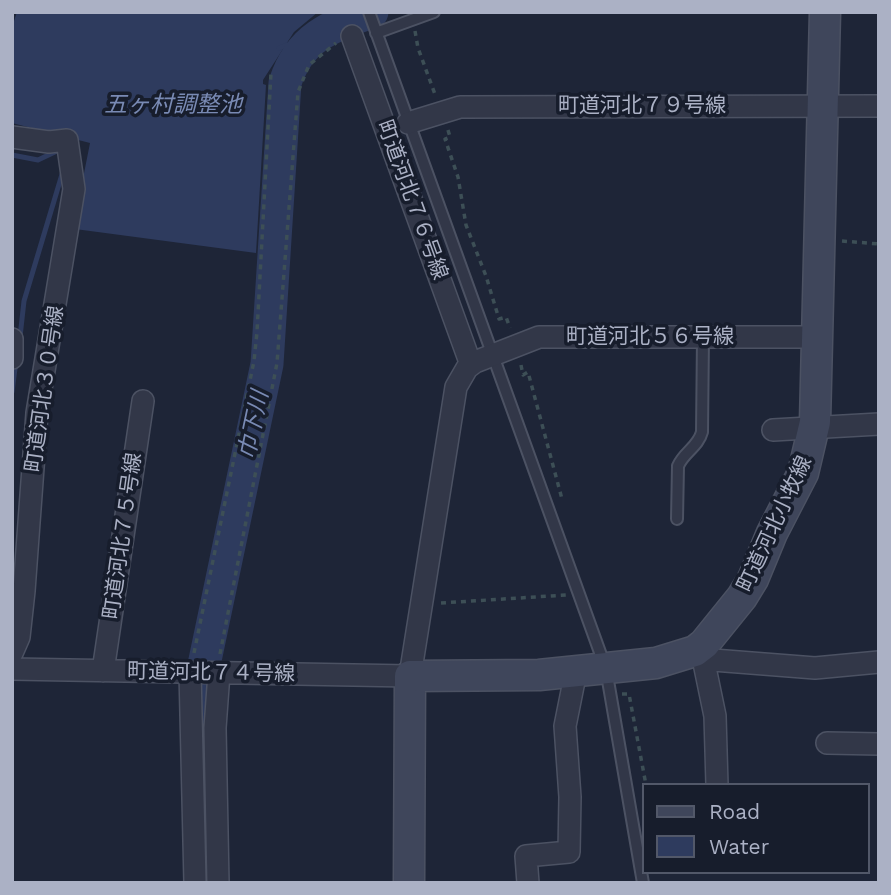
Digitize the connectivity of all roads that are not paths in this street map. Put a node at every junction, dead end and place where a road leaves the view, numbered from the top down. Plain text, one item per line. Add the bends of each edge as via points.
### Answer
1 (369, 12) edge
2 (434, 12) edge
3 (825, 12) edge
4 (376, 31) junction
5 (352, 36) road end
6 (823, 106) junction
7 (879, 106) edge
8 (408, 123) junction
9 (12, 137) edge
10 (703, 337) junction
11 (817, 337) junction
12 (12, 339) edge
13 (12, 358) edge
14 (481, 360) junction
15 (143, 401) dead end
16 (879, 424) edge
17 (814, 428) junction
18 (773, 430) dead end
19 (677, 519) dead end
20 (12, 653) edge
21 (699, 654) junction
22 (879, 662) edge
23 (12, 669) edge
24 (103, 671) junction
25 (576, 671) junction
26 (205, 673) junction
27 (410, 676) junction
28 (609, 682) junction
29 (827, 743) dead end
30 (879, 744) edge
31 (717, 783) edge
32 (195, 883) edge
33 (218, 883) edge
34 (409, 883) edge
35 (528, 883) edge
36 (643, 883) edge

1 - 4 lane
2 - 4 lane
3 - 6 street, 町道河北小牧線
4 - 8 lane
5 - 14 street, 町道河北７６号線
6 - 7 street, 町道河北７９号線
6 - 8 street, 町道河北７９号線 via 460,107
6 - 11 street, 町道河北小牧線
8 - 14 lane
9 - 20 street, 町道河北３０号線 via 67,140 74,189 37,413 24,591 19,637
10 - 11 street, 町道河北５６号線
10 - 14 street, 町道河北５６号線 via 539,337
10 - 19 lane via 702,432 698,443 679,462
11 - 17 street, 町道河北小牧線
12 - 13 street
14 - 27 street via 456,387
14 - 28 lane via 579,594
15 - 24 street, 町道河北７５号線
16 - 17 street
17 - 18 street
17 - 21 street, 町道河北小牧線 via 803,473 753,579
21 - 22 street via 816,668
21 - 28 street, 町道河北小牧線 via 656,663
21 - 31 street via 715,716
23 - 24 street, 町道河北７４号線
24 - 26 street, 町道河北７４号線
25 - 27 street, 町道河北小牧線 via 507,677
25 - 28 street, 町道河北小牧線
25 - 35 street via 565,726 569,852 526,856
26 - 27 street, 町道河北７４号線
26 - 32 street
26 - 33 street via 215,728
27 - 34 street
28 - 36 lane
29 - 30 street

